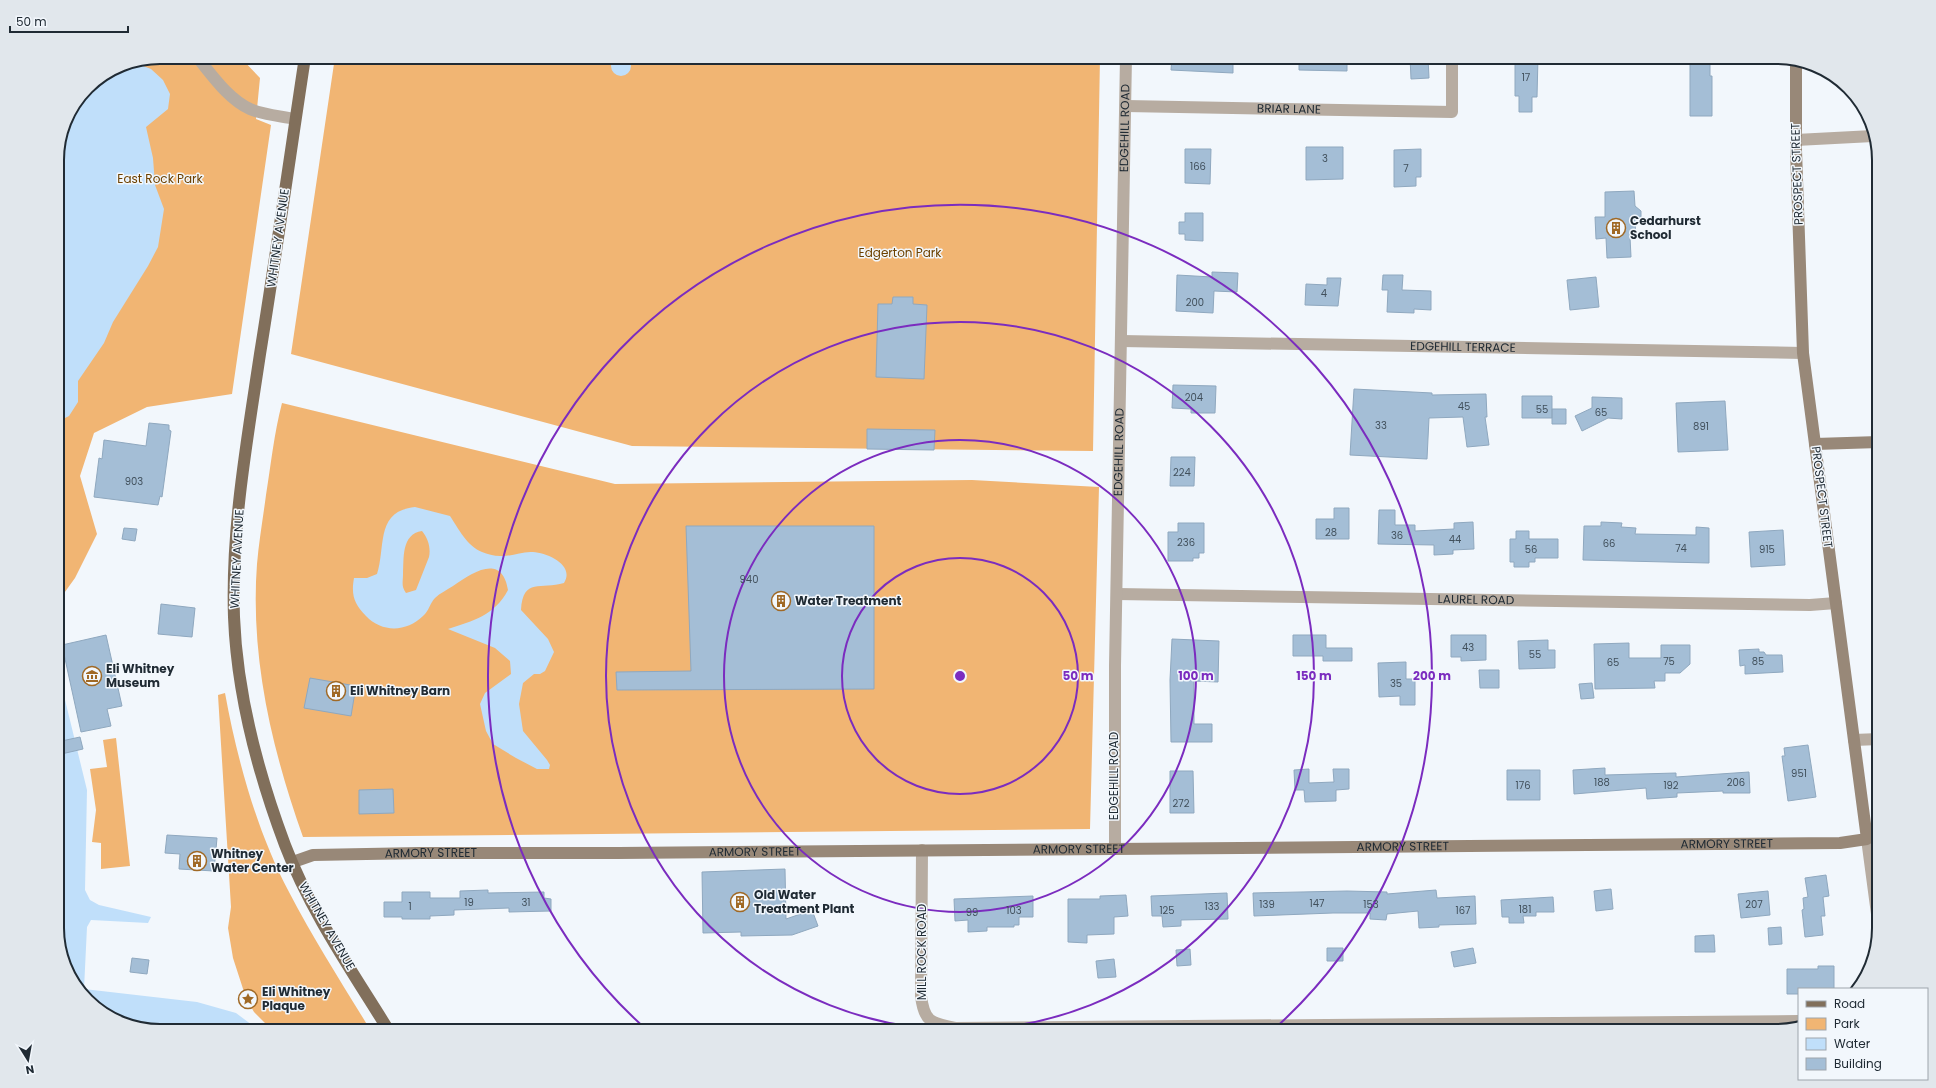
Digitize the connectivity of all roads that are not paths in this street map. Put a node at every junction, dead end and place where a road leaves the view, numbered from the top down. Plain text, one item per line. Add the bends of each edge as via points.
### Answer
1 (203, 64) edge
2 (304, 64) edge
3 (1126, 64) edge
4 (1452, 64) edge
5 (1796, 66) edge
6 (1126, 106) junction
7 (296, 119) junction
8 (1869, 136) edge
9 (1796, 140) junction
10 (1122, 341) junction
11 (1803, 353) junction
12 (1872, 442) edge
13 (1815, 444) junction
14 (1117, 594) junction
15 (1836, 603) junction
16 (1872, 739) edge
17 (1854, 740) junction
18 (1867, 840) junction
19 (1115, 848) junction
20 (922, 850) junction
21 (292, 862) junction
22 (1872, 877) edge
23 (1798, 1021) edge
24 (386, 1024) edge
25 (942, 1024) edge
26 (1437, 1024) edge

1 - 7 street via 244,106
2 - 7 main road, WHITNEY AVENUE
3 - 6 street, EDGEHILL ROAD
4 - 6 street, BRIAR LANE via 1452,112
5 - 9 main road, PROSPECT STREET
6 - 10 street, EDGEHILL ROAD
7 - 21 main road, WHITNEY AVENUE via 246,446 239,509 234,617 239,668 249,724 275,816
8 - 9 street
9 - 11 main road, PROSPECT STREET
10 - 11 street, EDGEHILL TERRACE
10 - 14 street, EDGEHILL ROAD
11 - 13 main road, PROSPECT STREET
12 - 13 main road
13 - 15 main road, PROSPECT STREET
14 - 15 street, LAUREL ROAD via 1810,605
14 - 19 street, EDGEHILL ROAD
15 - 17 main road, PROSPECT STREET
16 - 17 street
17 - 18 main road, PROSPECT STREET
18 - 19 main road, ARMORY STREET via 1840,843
18 - 22 street, PROSPECT STREET
19 - 20 main road, ARMORY STREET
20 - 21 main road, ARMORY STREET via 313,855
20 - 25 street, MILL ROCK ROAD via 922,1008 924,1015 930,1020
21 - 24 main road, WHITNEY AVENUE via 315,908
23 - 26 street, MILL ROCK ROAD

